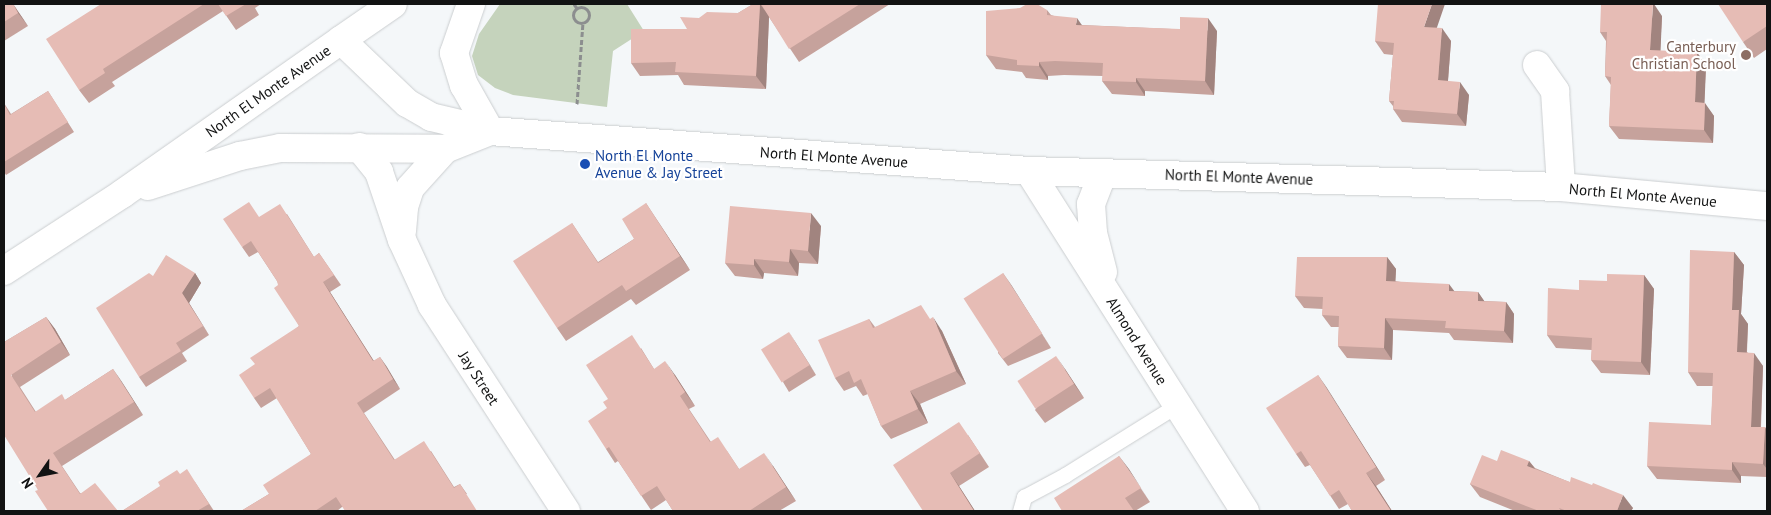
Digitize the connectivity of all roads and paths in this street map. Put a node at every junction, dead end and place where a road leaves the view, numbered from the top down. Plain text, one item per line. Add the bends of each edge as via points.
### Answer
1 (392, 4) edge
2 (471, 4) edge
3 (574, 4) edge
4 (577, 8) junction
5 (583, 22) junction
6 (341, 40) junction
7 (1537, 66) dead end
8 (576, 104) dead end
9 (490, 131) junction
10 (359, 146) junction
11 (445, 149) junction
12 (1029, 171) junction
13 (1103, 173) junction
14 (1561, 188) junction
15 (122, 194) junction
16 (1767, 206) edge
17 (402, 240) junction
18 (6, 266) edge
19 (1111, 299) junction
20 (1177, 405) junction
21 (566, 511) edge
22 (1020, 511) edge
23 (1245, 511) edge

1 - 6 main road
2 - 9 main road via 454,53 464,84
3 - 4 path
4 - 5 path via 574,19
4 - 5 path via 588,12
5 - 8 path
6 - 9 main road, North El Monte Avenue via 407,103 431,117
6 - 15 main road, North El Monte Avenue
7 - 14 main road via 1555,91
9 - 11 main road
9 - 12 main road, North El Monte Avenue
10 - 11 main road
10 - 15 main road via 280,148 240,156
10 - 17 main road, Jay Street via 379,172
11 - 17 main road, Jay Street via 410,188 404,207
12 - 13 main road, North El Monte Avenue
12 - 19 main road, Almond Avenue
13 - 14 main road, North El Monte Avenue
13 - 19 main road via 1091,204 1091,217
14 - 16 main road, North El Monte Avenue
15 - 18 main road, North El Monte Avenue
17 - 21 main road, Jay Street via 432,305
19 - 20 main road, Almond Avenue
20 - 22 lane via 1065,476 1024,497
20 - 23 main road, Almond Avenue

